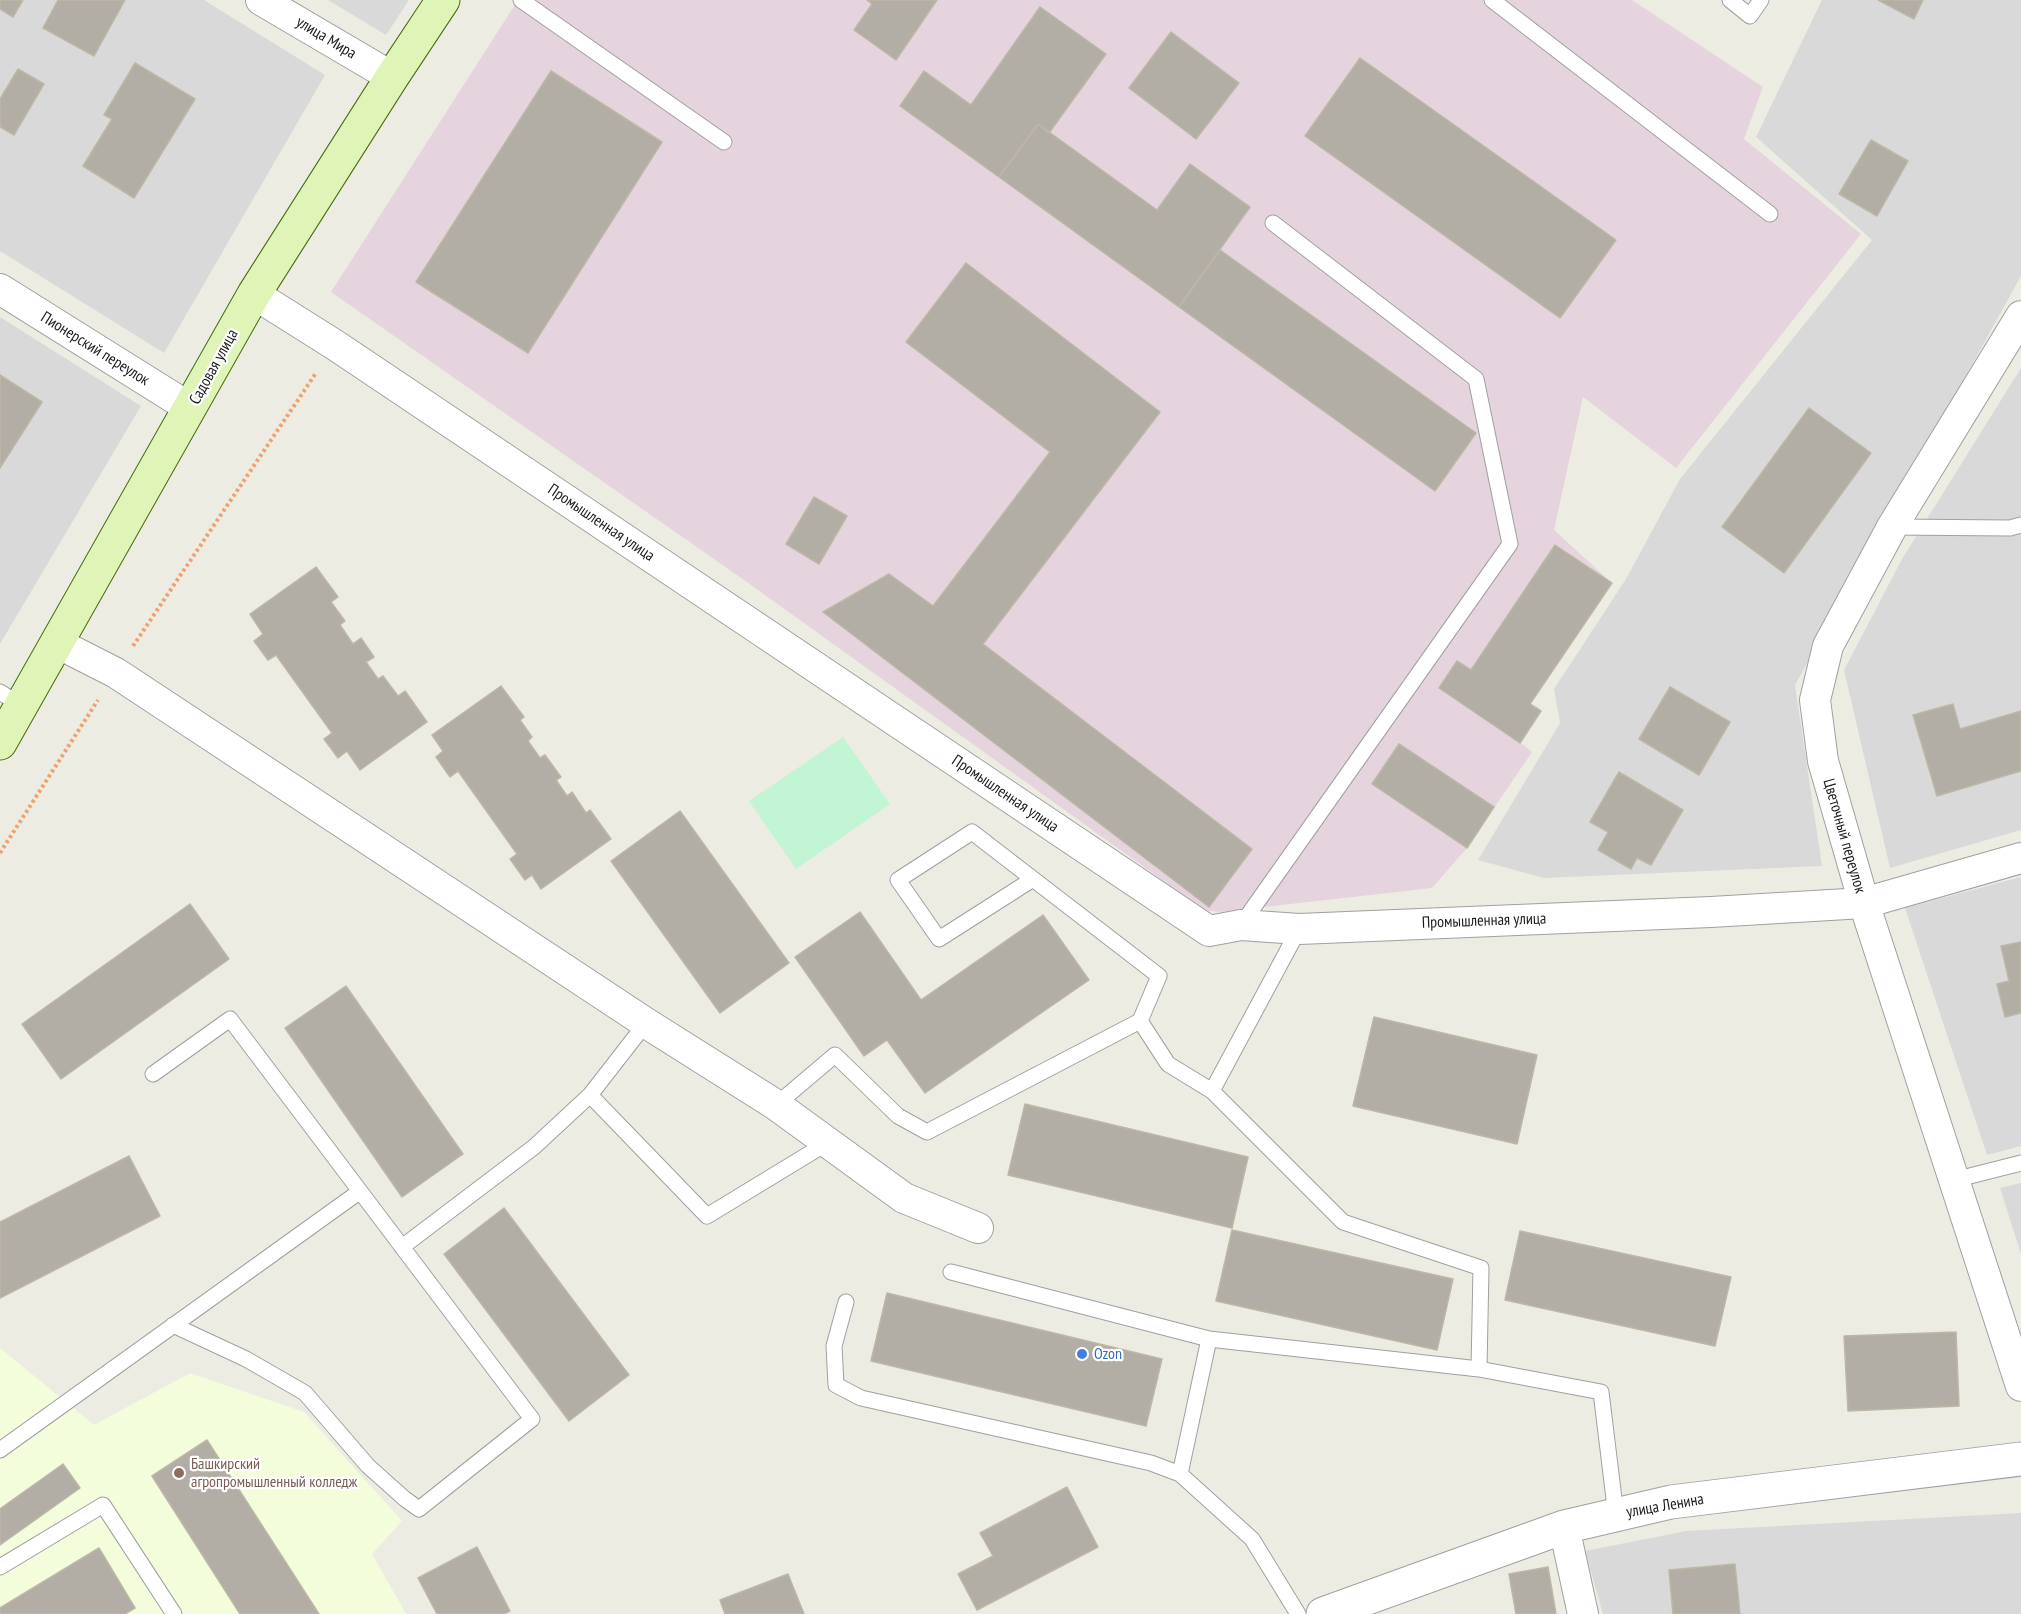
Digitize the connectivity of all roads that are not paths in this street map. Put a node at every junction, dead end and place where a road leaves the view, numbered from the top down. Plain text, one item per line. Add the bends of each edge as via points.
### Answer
1 (261, 0) edge
2 (443, 0) edge
3 (521, 0) edge
4 (1492, 0) edge
5 (1730, 0) edge
6 (1761, 0) edge
7 (392, 77) junction
8 (724, 142) dead end
9 (1770, 214) dead end
10 (1273, 223) dead end
11 (0, 290) edge
12 (254, 294) junction
13 (2021, 316) edge
14 (190, 408) junction
15 (2021, 525) edge
16 (1892, 527) junction
17 (57, 643) junction
18 (11, 699) edge
19 (0, 743) edge
20 (2021, 858) edge
21 (1033, 879) junction
22 (1864, 903) junction
23 (1241, 925) junction
24 (1299, 929) junction
25 (1140, 1021) junction
26 (646, 1023) junction
27 (153, 1074) dead end
28 (1212, 1091) junction
29 (590, 1095) junction
30 (776, 1105) junction
31 (827, 1143) junction
32 (2021, 1163) edge
33 (1954, 1180) junction
34 (359, 1192) junction
35 (978, 1228) dead end
36 (402, 1247) junction
37 (951, 1272) dead end
38 (846, 1302) dead end
39 (173, 1325) junction
40 (1209, 1339) junction
41 (1479, 1369) junction
42 (2021, 1386) edge
43 (0, 1450) edge
44 (2021, 1459) edge
45 (1180, 1474) junction
46 (1616, 1515) junction
47 (1564, 1527) junction
48 (0, 1567) edge
49 (174, 1614) edge
50 (1298, 1614) edge
51 (1323, 1614) edge
52 (1583, 1614) edge

1 - 7 street, улица Мира
2 - 7 main road, Садовая улица
3 - 8 lane
4 - 9 lane
5 - 6 lane via 1750,15
7 - 12 main road, Садовая улица
10 - 23 lane via 1476,379 1510,544
11 - 14 street, Пионерский переулок
12 - 14 main road, Садовая улица
12 - 23 street, Промышленная улица via 1209,931
13 - 16 street, Цветочный переулок
14 - 17 main road, Садовая улица
15 - 16 lane
16 - 22 street, Цветочный переулок via 1828,646 1815,700 1823,761
17 - 18 main road, Садовая улица
17 - 26 street via 116,672
18 - 19 main road, Садовая улица
20 - 22 street, Промышленная улица
21 - 21 lane via 972,832 898,880 939,939
21 - 25 lane via 1160,976
22 - 24 street, Промышленная улица
22 - 33 street, Цветочный переулок
23 - 24 street, Промышленная улица
24 - 28 lane
25 - 28 lane via 1168,1064
25 - 30 lane via 927,1132 898,1116 835,1055
26 - 29 lane
26 - 30 street
27 - 34 lane via 230,1019
28 - 41 lane via 1343,1222 1481,1269
29 - 31 lane via 707,1216
29 - 36 lane via 534,1147
30 - 31 street
31 - 35 street via 904,1198
32 - 33 lane
33 - 42 street, Цветочный переулок
34 - 36 lane
34 - 39 lane
36 - 39 lane via 532,1419 419,1509 368,1466 305,1393 246,1359
37 - 40 lane
38 - 45 lane via 834,1346 836,1385 861,1398 1151,1463
39 - 43 lane
40 - 41 lane
40 - 45 lane
41 - 46 lane via 1601,1392
44 - 46 street, улица Ленина via 1671,1502
45 - 50 lane via 1252,1539
46 - 47 street, улица Ленина
47 - 51 street, улица Ленина
47 - 52 street
48 - 49 lane via 103,1505

